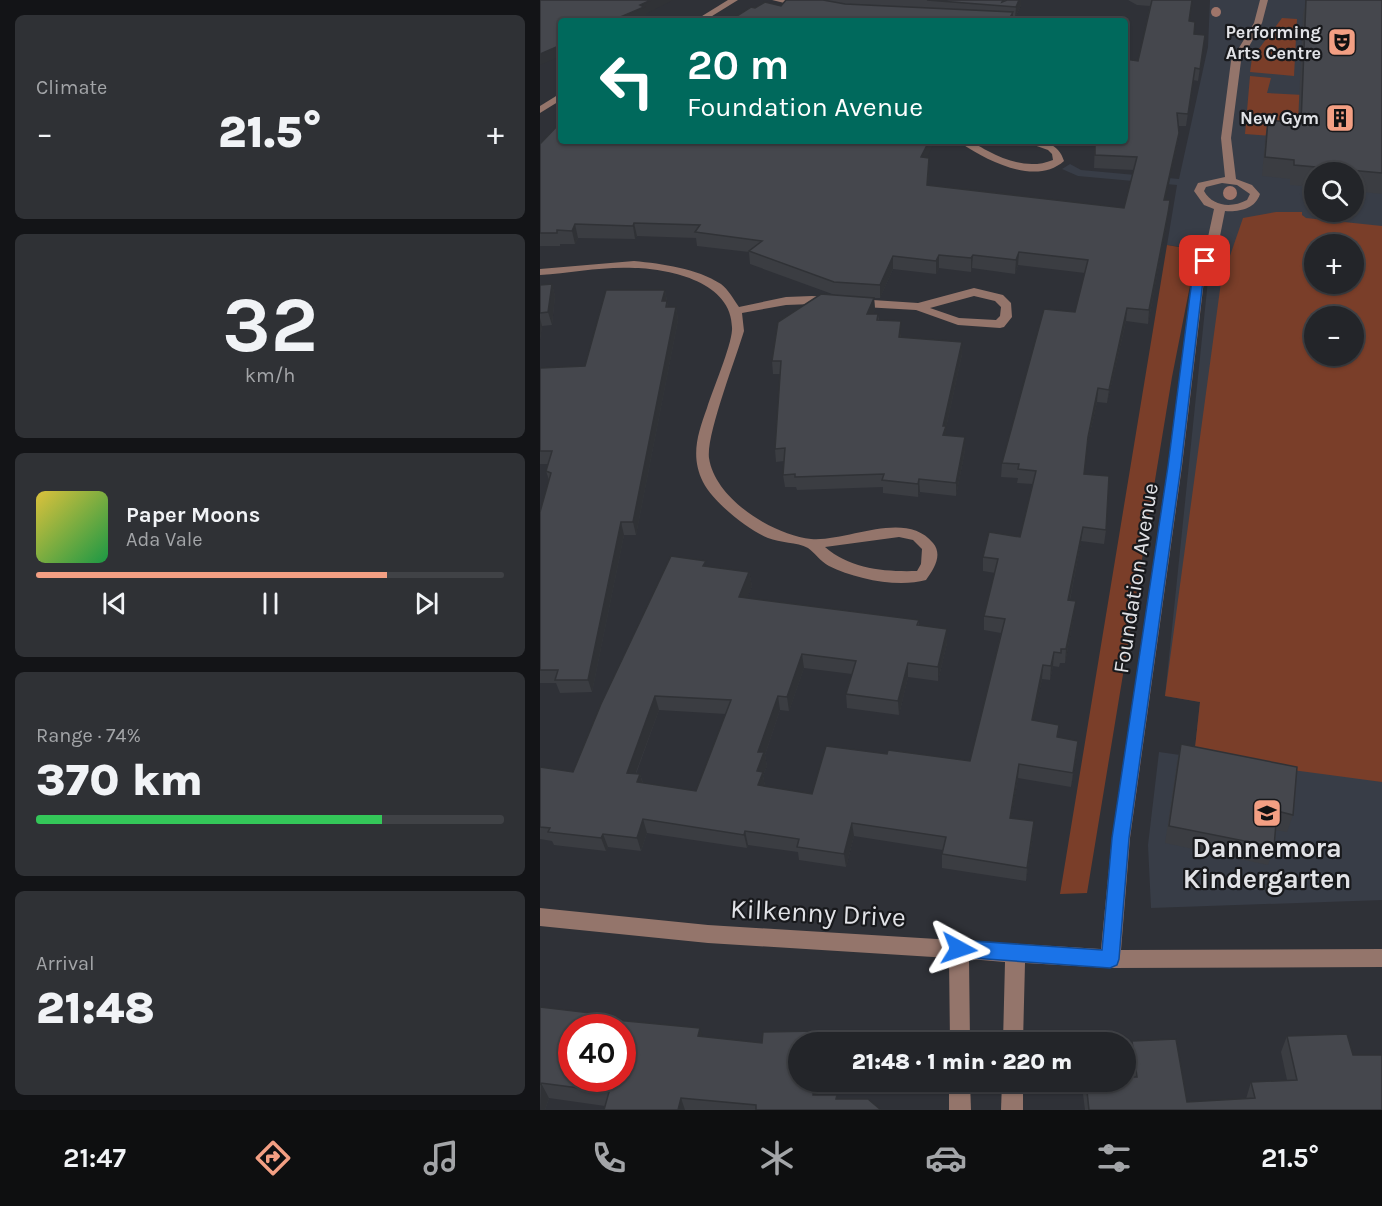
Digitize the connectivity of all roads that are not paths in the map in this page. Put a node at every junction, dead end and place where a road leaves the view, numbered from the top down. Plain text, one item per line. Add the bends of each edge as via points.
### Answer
1 (734, 0) edge
2 (776, 0) edge
3 (1264, 0) edge
4 (811, 5) edge
5 (703, 18) edge
6 (558, 98) edge
7 (540, 110) edge
8 (969, 144) edge
9 (1042, 144) edge
10 (1231, 180) junction
11 (1220, 207) junction
12 (540, 272) edge
13 (918, 308) junction
14 (736, 310) junction
15 (812, 544) junction
16 (540, 917) edge
17 (959, 949) junction
18 (1015, 953) junction
19 (1382, 958) edge
20 (1110, 959) junction
21 (960, 1032) edge
22 (1013, 1032) edge
23 (960, 1092) edge
24 (1013, 1092) edge
25 (960, 1110) edge
26 (1012, 1110) edge

1 - 5 street
2 - 4 street
3 - 10 street via 1258,22 1236,62 1226,138
6 - 7 street
8 - 9 street via 1022,166 1044,167 1059,161 1053,148
10 - 11 street via 1207,183 1198,191 1201,198
10 - 11 street via 1252,189 1255,198 1247,206
11 - 20 street, Foundation Avenue via 1211,251 1199,272 1175,466 1120,838
12 - 14 street via 634,264 662,267 719,288
13 - 13 street via 959,324 976,326 1000,324 1006,317 1007,306 999,298 974,292
13 - 14 street via 812,300
14 - 15 street via 738,331 704,437 702,458 710,482 738,513 772,534
15 - 15 street via 833,562 870,574 921,576 929,565 929,548 918,536 899,531
16 - 17 street, Kilkenny Drive via 708,934
17 - 18 street, Kilkenny Drive
17 - 21 street
18 - 20 street, Kilkenny Drive
18 - 22 street
19 - 20 street, Kilkenny Drive
23 - 25 street
24 - 26 street

